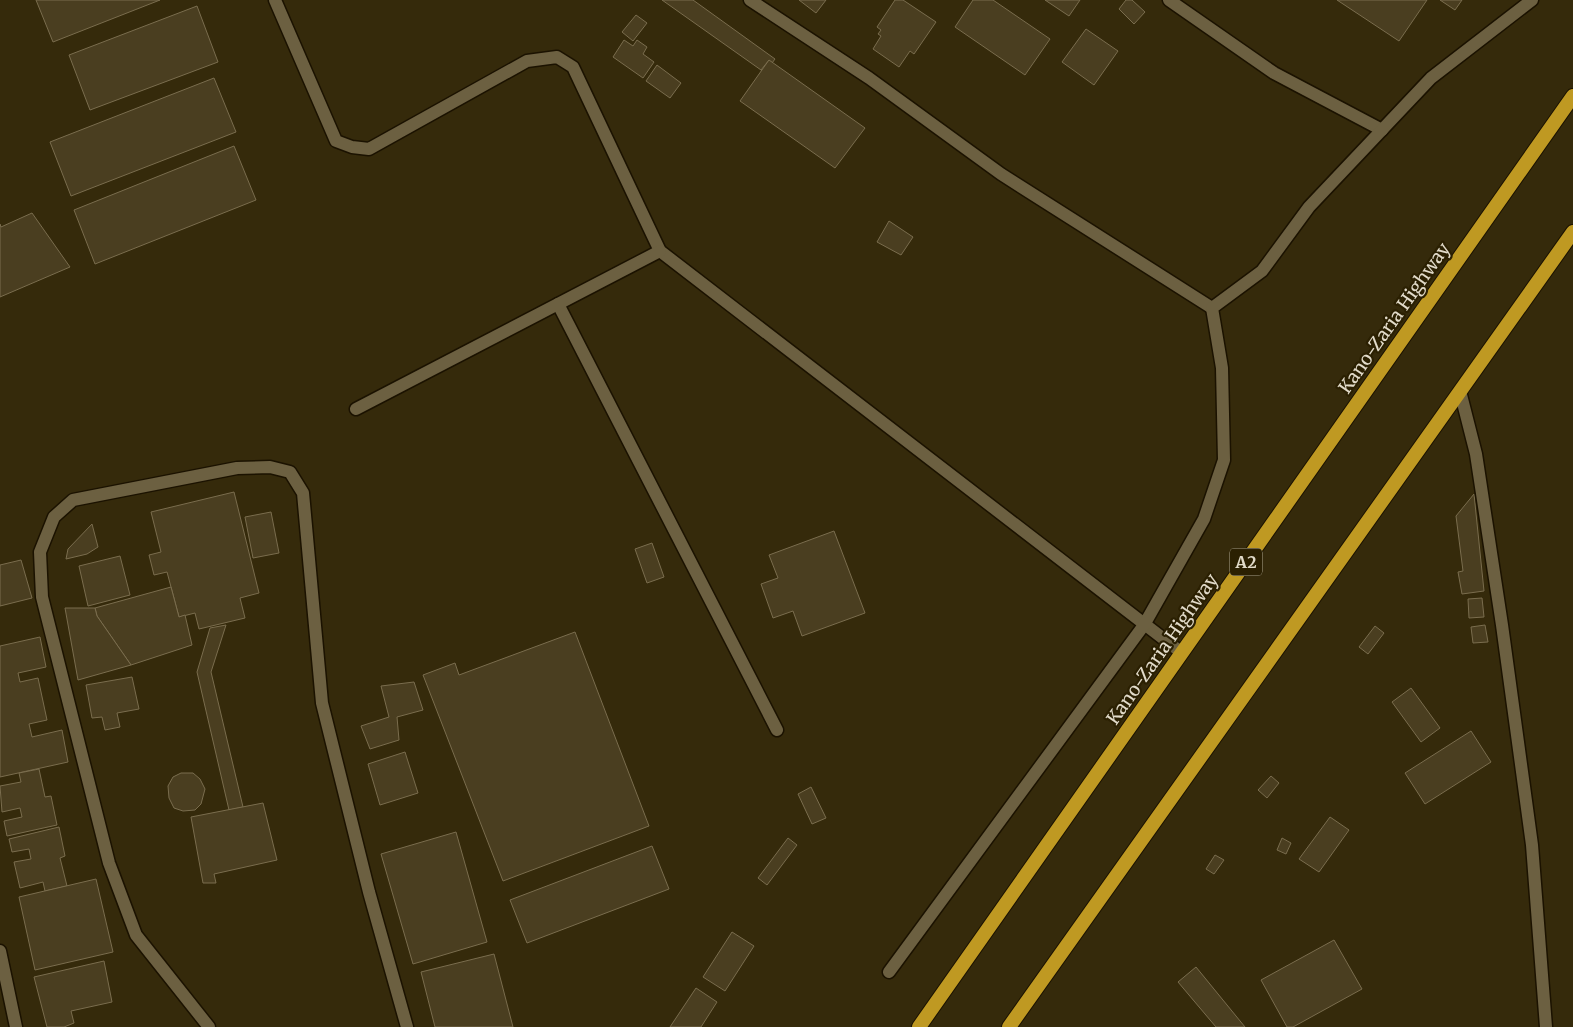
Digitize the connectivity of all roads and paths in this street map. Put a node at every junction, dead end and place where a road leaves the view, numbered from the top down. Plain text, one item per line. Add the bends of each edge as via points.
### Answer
1 (275, 0) edge
2 (750, 0) edge
3 (1169, 0) edge
4 (1532, 0) edge
5 (1573, 96) edge
6 (1382, 130) junction
7 (1573, 232) edge
8 (660, 252) junction
9 (558, 304) junction
10 (1212, 308) junction
11 (1460, 391) junction
12 (356, 409) dead end
13 (1144, 625) junction
14 (1182, 653) junction
15 (777, 730) dead end
16 (0, 950) edge
17 (889, 972) dead end
18 (16, 1027) edge
19 (209, 1027) edge
20 (407, 1027) edge
21 (919, 1027) edge
22 (1009, 1027) edge
23 (1546, 1027) edge

1 - 8 street via 336,140 352,146 369,149 527,61 557,56 573,67
2 - 10 street via 869,78 1001,174
3 - 6 street via 1274,73
4 - 6 street via 1431,78
5 - 14 highway, Kano-Zaria Highway / A2
6 - 10 street via 1309,207 1262,271
7 - 11 highway
8 - 9 street
8 - 13 street
9 - 12 street
9 - 15 street
10 - 13 street via 1222,368 1224,460 1204,520
11 - 22 highway
11 - 23 street via 1477,464 1532,845
13 - 14 street
13 - 17 street
14 - 21 highway, Kano-Zaria Highway / A2
16 - 18 street
19 - 20 street via 136,935 109,863 42,597 40,552 54,516 73,500 237,468 270,467 290,472 303,492 322,704

